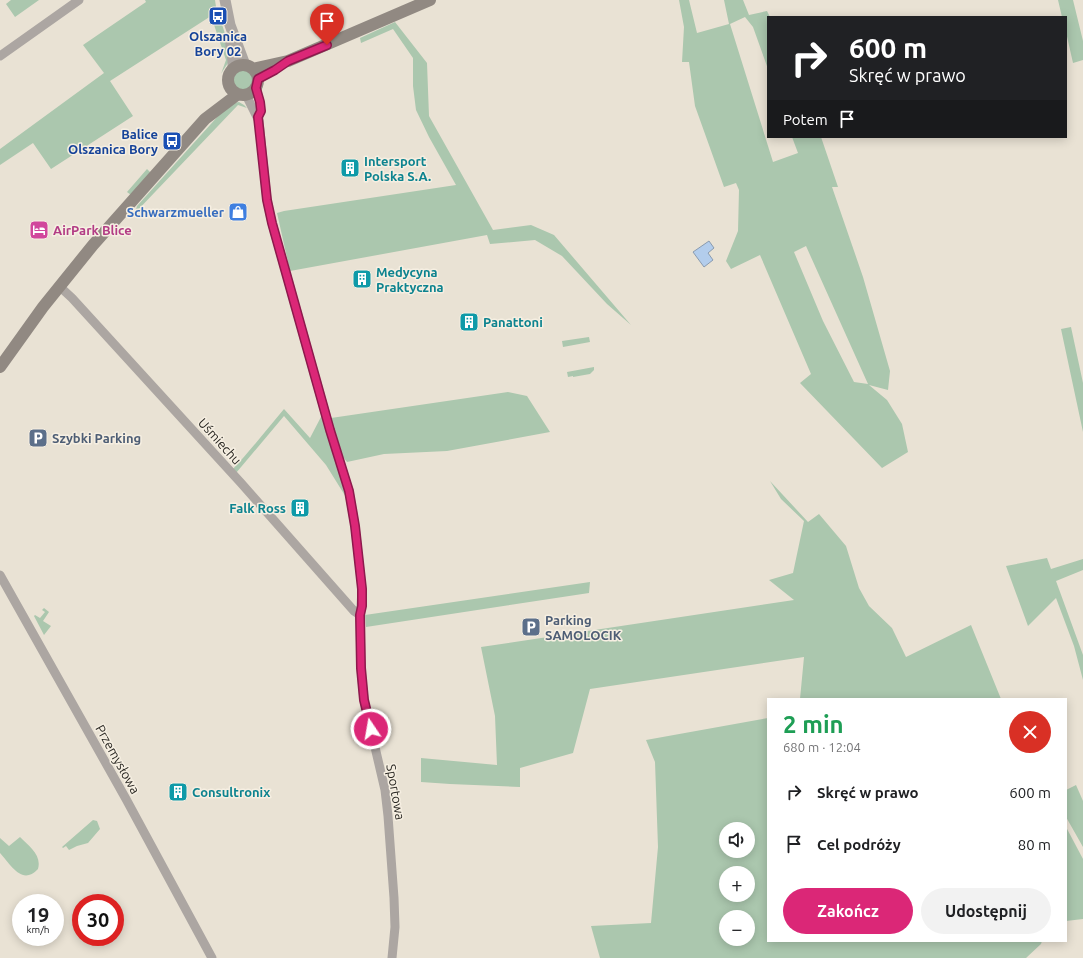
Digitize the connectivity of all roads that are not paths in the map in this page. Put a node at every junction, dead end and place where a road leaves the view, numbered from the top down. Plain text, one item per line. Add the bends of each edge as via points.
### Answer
1 (79, 0) edge
2 (225, 0) edge
3 (430, 0) edge
4 (230, 25) junction
5 (0, 56) edge
6 (233, 69) junction
7 (246, 82) junction
8 (59, 286) junction
9 (0, 367) edge
10 (0, 575) edge
11 (360, 615) junction
12 (212, 958) edge
13 (392, 958) edge

1 - 5 street
2 - 4 street
3 - 7 main road via 288,61
4 - 6 street
4 - 7 street
6 - 7 main road via 239,66
6 - 7 main road via 228,77
7 - 8 main road via 221,97 210,115
7 - 11 street, Sportowa via 258,117 272,223 349,491 362,589
8 - 9 main road
8 - 11 street, Uśmiechu
10 - 12 street, Przemysłowa
11 - 13 street, Sportowa via 364,700 388,816 395,927

